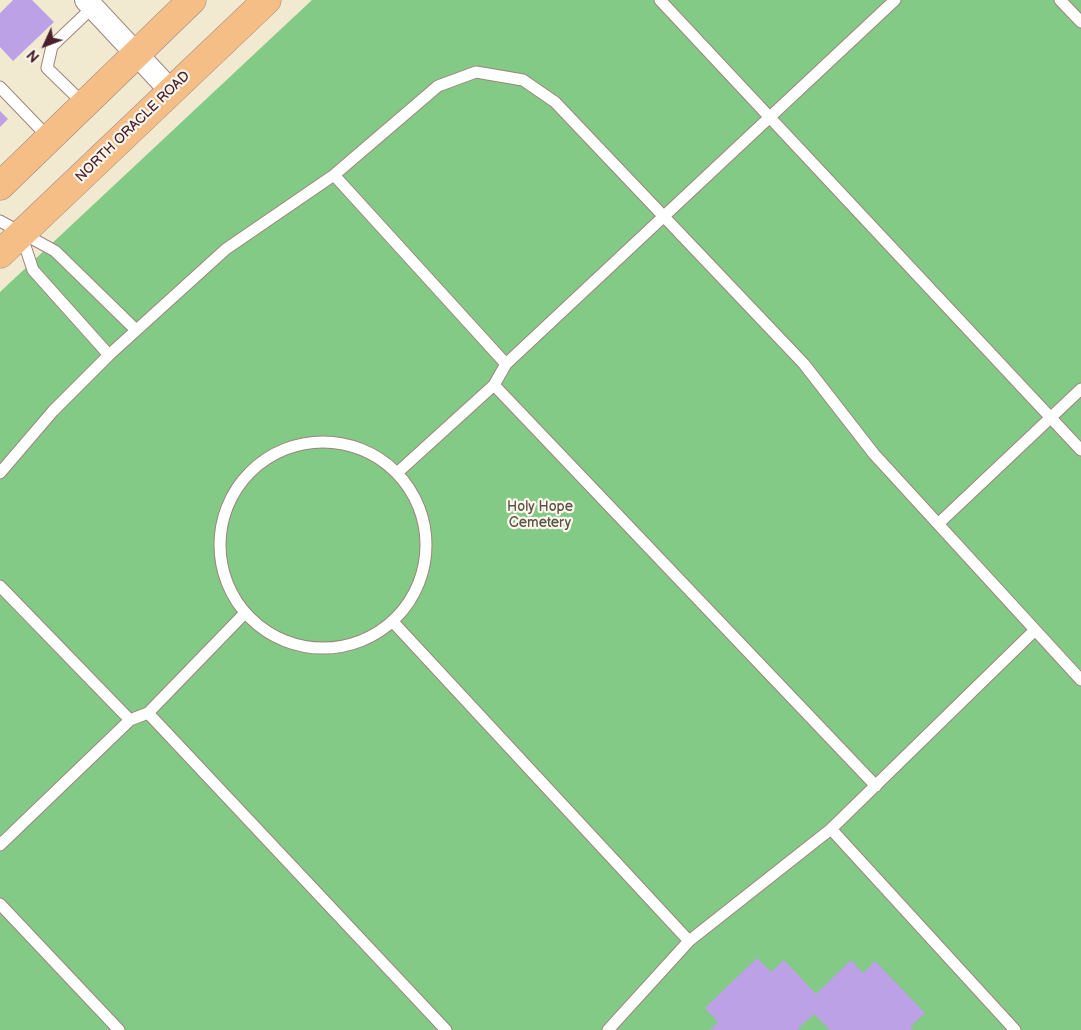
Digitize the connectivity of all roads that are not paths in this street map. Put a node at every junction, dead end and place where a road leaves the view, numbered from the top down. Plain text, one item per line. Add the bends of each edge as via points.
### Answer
1 (192, 0) edge
2 (267, 0) edge
3 (660, 0) edge
4 (895, 0) edge
5 (1060, 0) edge
6 (93, 2) edge
7 (1081, 22) edge
8 (136, 54) junction
9 (0, 87) edge
10 (171, 90) junction
11 (84, 104) junction
12 (770, 117) junction
13 (49, 138) junction
14 (334, 175) junction
15 (0, 186) edge
16 (665, 216) junction
17 (11, 227) edge
18 (0, 254) edge
19 (136, 330) junction
20 (109, 355) junction
21 (506, 364) junction
22 (494, 385) junction
23 (1081, 389) edge
24 (1051, 418) junction
25 (1081, 450) edge
26 (0, 473) edge
27 (397, 473) junction
28 (938, 524) junction
29 (0, 586) edge
30 (245, 613) junction
31 (394, 622) junction
32 (1034, 631) junction
33 (1081, 680) edge
34 (148, 713) junction
35 (130, 720) junction
36 (876, 786) junction
37 (831, 829) junction
38 (0, 845) edge
39 (0, 904) edge
40 (689, 941) junction
41 (119, 1030) edge
42 (446, 1030) edge
43 (608, 1030) edge
44 (1015, 1030) edge

1 - 8 highway
2 - 10 highway, NORTH ORACLE ROAD
3 - 12 lane
4 - 12 lane
5 - 7 lane
6 - 8 street
6 - 11 lane via 52,46 47,68
8 - 10 street
8 - 11 highway
9 - 13 lane
10 - 17 highway, NORTH ORACLE ROAD
11 - 13 highway
12 - 16 lane
12 - 24 lane
13 - 15 highway
14 - 16 lane via 438,86 476,72 523,80 556,102
14 - 19 lane via 226,248
14 - 21 lane
16 - 21 lane
16 - 28 lane via 804,364 874,454
17 - 18 highway, NORTH ORACLE ROAD
17 - 19 lane via 55,251
17 - 20 lane via 33,270
19 - 20 lane
20 - 26 lane via 53,411
21 - 22 lane
22 - 27 lane
22 - 36 lane
23 - 24 lane
24 - 25 lane
24 - 28 lane
27 - 30 lane via 373,454 342,443 313,441 275,453 250,470 231,495 222,522 219,547 226,582
27 - 31 lane via 416,501 426,537 423,568 408,604
28 - 32 lane
29 - 35 lane
30 - 31 lane via 267,632 296,644 336,647 374,635
30 - 34 lane
31 - 40 lane
32 - 33 lane
32 - 36 lane
34 - 35 lane
34 - 42 lane
35 - 38 lane
36 - 37 lane
37 - 40 lane
37 - 44 lane
39 - 41 lane
40 - 43 lane

